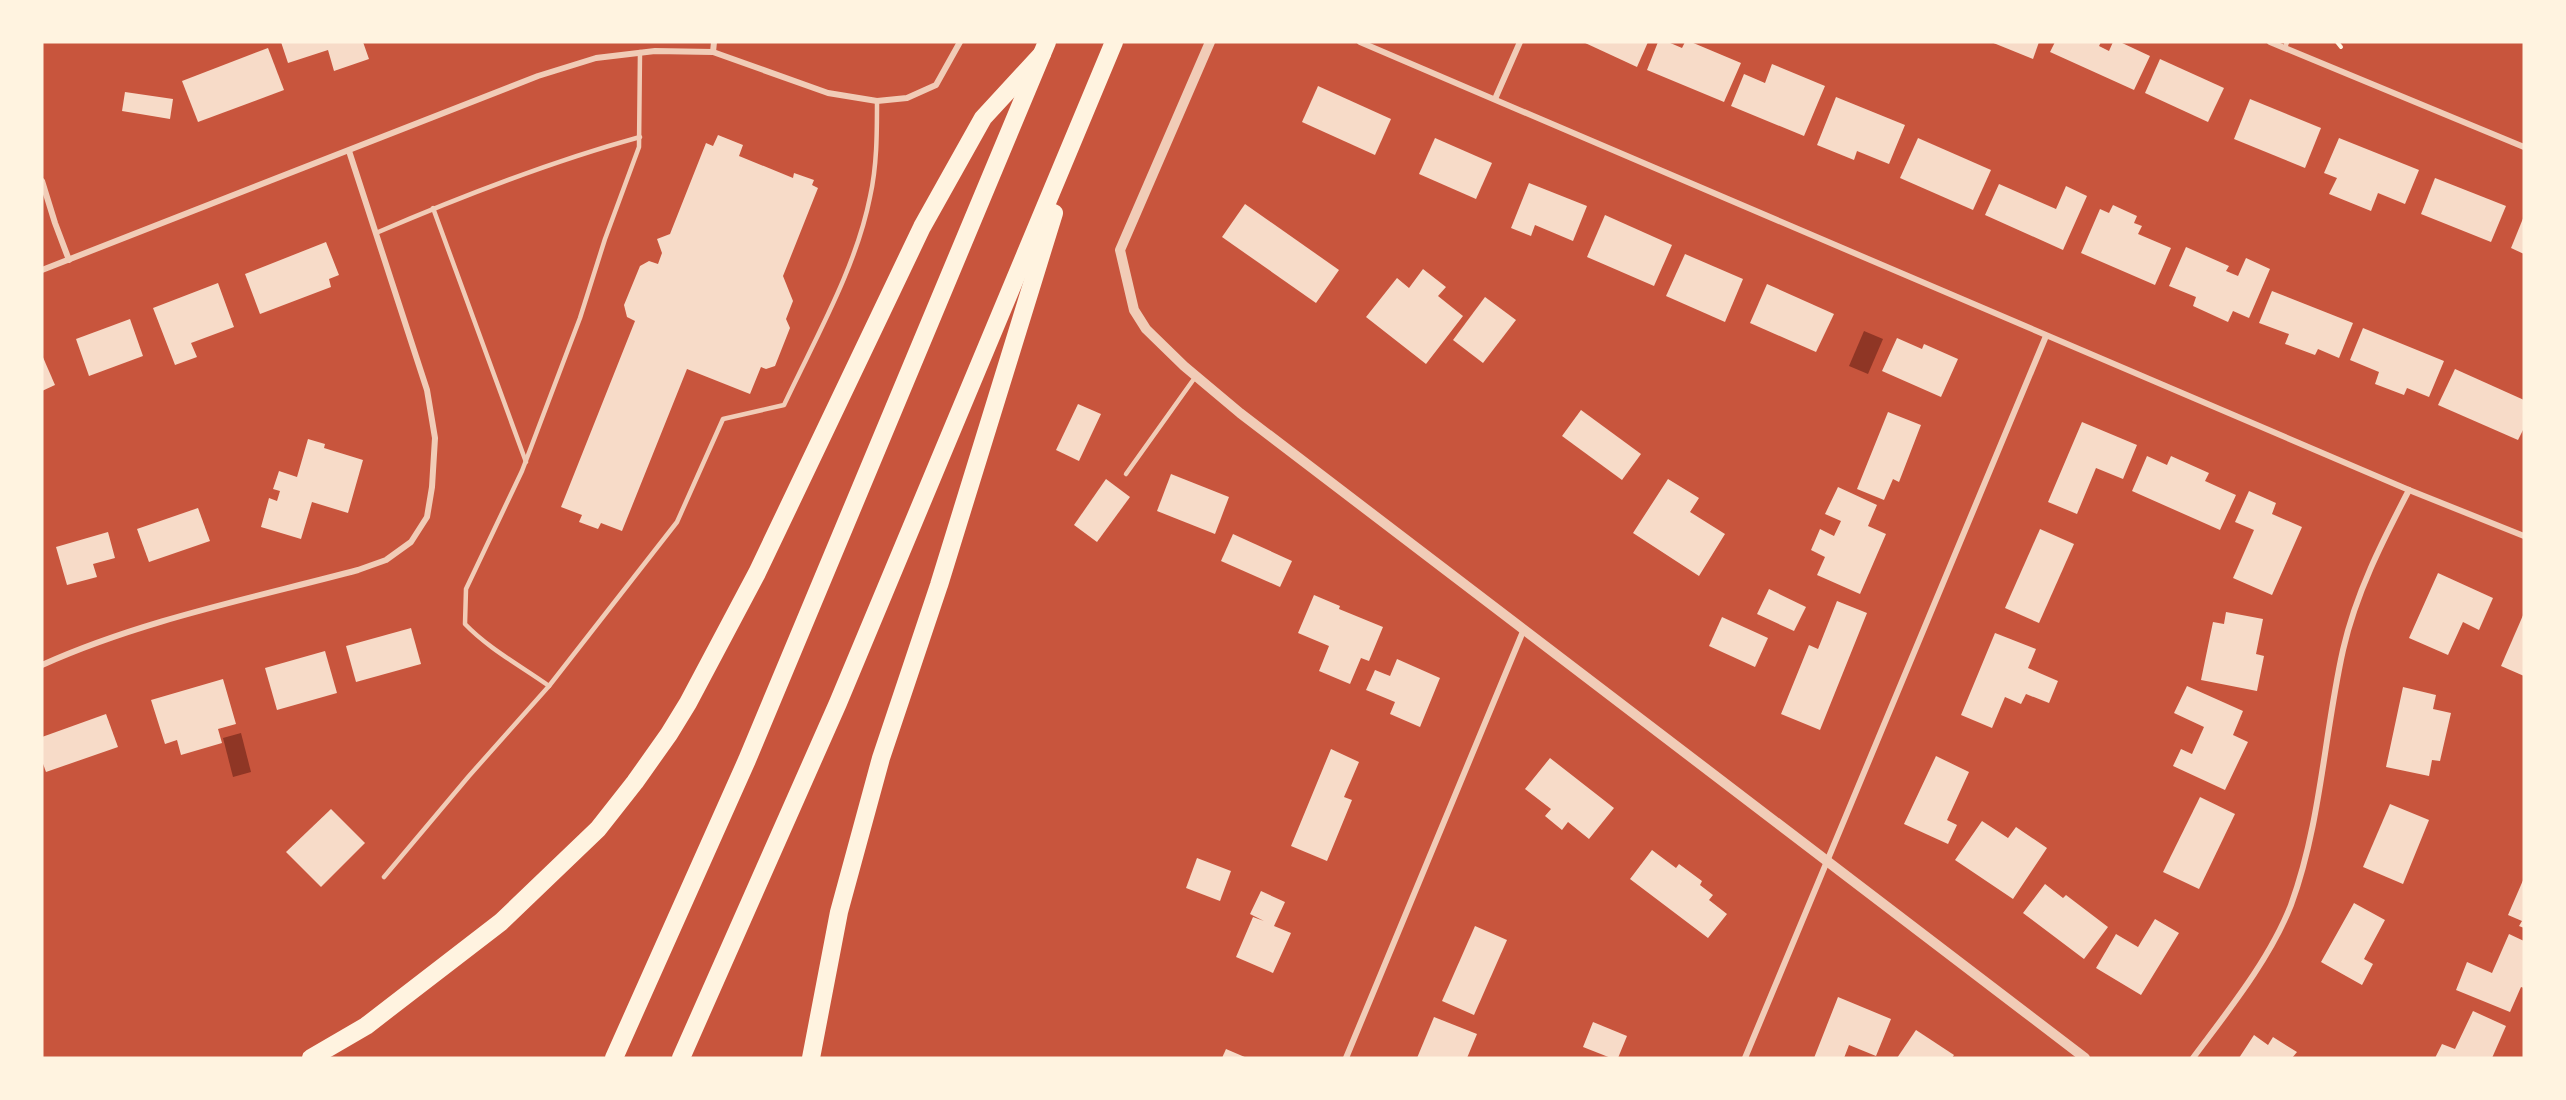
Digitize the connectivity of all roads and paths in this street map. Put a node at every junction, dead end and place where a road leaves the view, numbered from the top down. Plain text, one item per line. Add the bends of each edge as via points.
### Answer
1 (714, 42) edge
2 (960, 42) edge
3 (1114, 42) edge
4 (1210, 42) edge
5 (1360, 42) edge
6 (1520, 42) edge
7 (2270, 42) edge
8 (2337, 42) edge
9 (2286, 45) edge
10 (2341, 47) dead end
11 (1044, 48) edge
12 (640, 52) junction
13 (712, 52) junction
14 (1495, 99) junction
15 (878, 101) junction
16 (1086, 108) junction
17 (640, 137) junction
18 (2524, 147) edge
19 (349, 151) junction
20 (42, 182) edge
21 (433, 208) junction
22 (376, 233) junction
23 (69, 260) junction
24 (42, 270) edge
25 (2046, 336) junction
26 (1196, 376) junction
27 (526, 462) junction
28 (1126, 474) dead end
29 (2409, 490) junction
30 (2524, 536) edge
31 (1524, 628) junction
32 (42, 665) edge
33 (549, 686) junction
34 (1827, 860) junction
35 (384, 877) dead end
36 (311, 1058) edge
37 (614, 1058) edge
38 (681, 1058) edge
39 (811, 1058) edge
40 (1346, 1058) edge
41 (1745, 1058) edge
42 (2085, 1058) edge
43 (2193, 1058) edge

1 - 13 street
2 - 15 street via 936,85 907,98
3 - 16 highway
4 - 26 street via 1120,250 1134,310 1146,329
5 - 14 street
6 - 14 street
7 - 9 street
8 - 10 path
9 - 18 street
11 - 36 highway via 982,118 922,227 757,573 669,735 598,829 501,922 366,1026
11 - 37 highway via 747,760
12 - 13 street
12 - 17 lane
12 - 19 street via 596,58 538,76
13 - 15 street via 828,93
14 - 25 street
15 - 33 lane via 870,197 857,243 784,405 723,419 676,522
16 - 38 highway via 838,703
16 - 39 highway via 881,758 839,912
17 - 21 lane via 583,152
17 - 27 lane via 580,318
19 - 22 street
19 - 23 street
20 - 23 street
21 - 22 lane
21 - 27 lane
22 - 32 street via 427,390 435,438 427,517 411,542 386,560 358,570 130,631
23 - 24 street
25 - 29 street
25 - 34 street
26 - 28 lane
26 - 31 street
27 - 33 lane via 466,589 465,624 482,641
29 - 30 street
29 - 43 street via 2379,549 2352,618 2308,854 2290,907 2264,957
31 - 34 street
31 - 40 street
33 - 35 lane
34 - 41 street
34 - 42 street

